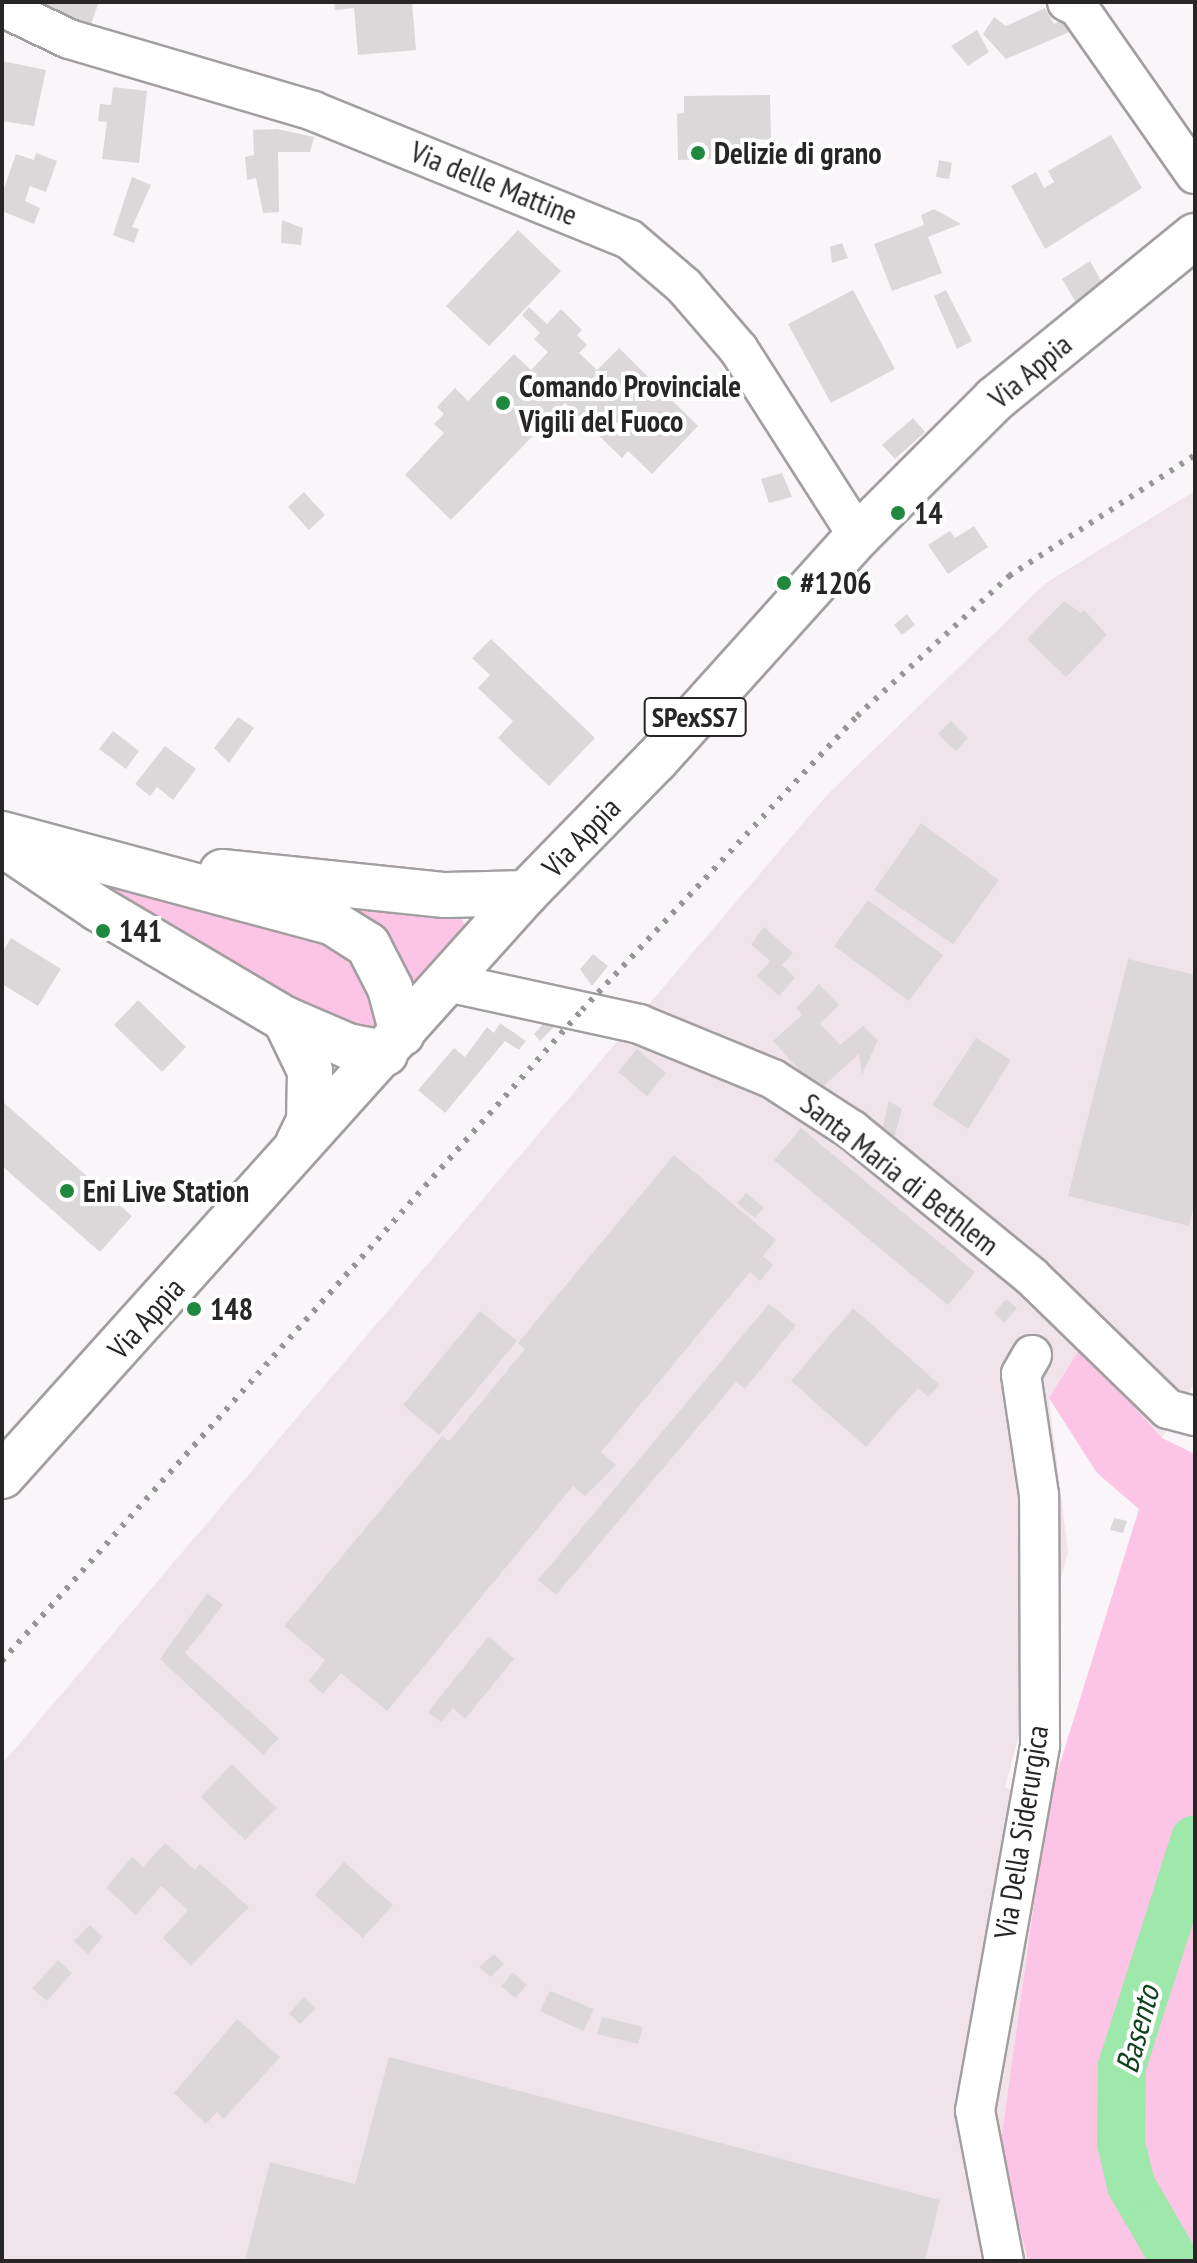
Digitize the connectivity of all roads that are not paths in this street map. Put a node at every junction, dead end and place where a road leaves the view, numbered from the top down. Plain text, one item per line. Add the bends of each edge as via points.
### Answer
1 (1067, 2) edge
2 (2, 7) edge
3 (1195, 174) edge
4 (1195, 236) edge
5 (858, 536) junction
6 (2, 834) edge
7 (2, 843) edge
8 (115, 862) junction
9 (526, 893) junction
10 (447, 982) junction
11 (285, 1019) junction
12 (393, 1043) junction
13 (293, 1155) junction
14 (1032, 1355) dead end
15 (1181, 1413) edge
16 (2, 1476) edge
17 (1004, 2261) edge

1 - 3 street via 1078,7
2 - 5 street, Via delle Mattine via 69,39 313,111 629,239 684,286 739,350
4 - 5 main road, Via Appia / SPexSS7 via 995,399
5 - 9 main road, Via Appia / SPexSS7
6 - 8 main road
7 - 11 main road via 97,908
8 - 9 main road via 445,895
8 - 12 main road via 352,933 368,945 378,964
9 - 10 main road, Via Appia / SPexSS7
10 - 12 main road, Via Appia / SPexSS7
10 - 15 street, Santa Maria di Bethlem via 639,1024 773,1079 852,1130 1031,1276
11 - 12 main road via 337,1042
11 - 13 main road via 306,1059 312,1100 309,1121
12 - 13 main road, Via Appia / SPexSS7
13 - 16 main road, Via Appia / SPexSS7
14 - 17 street, Via Della Siderurgica via 1021,1374 1039,1495 1040,1745 975,2111

